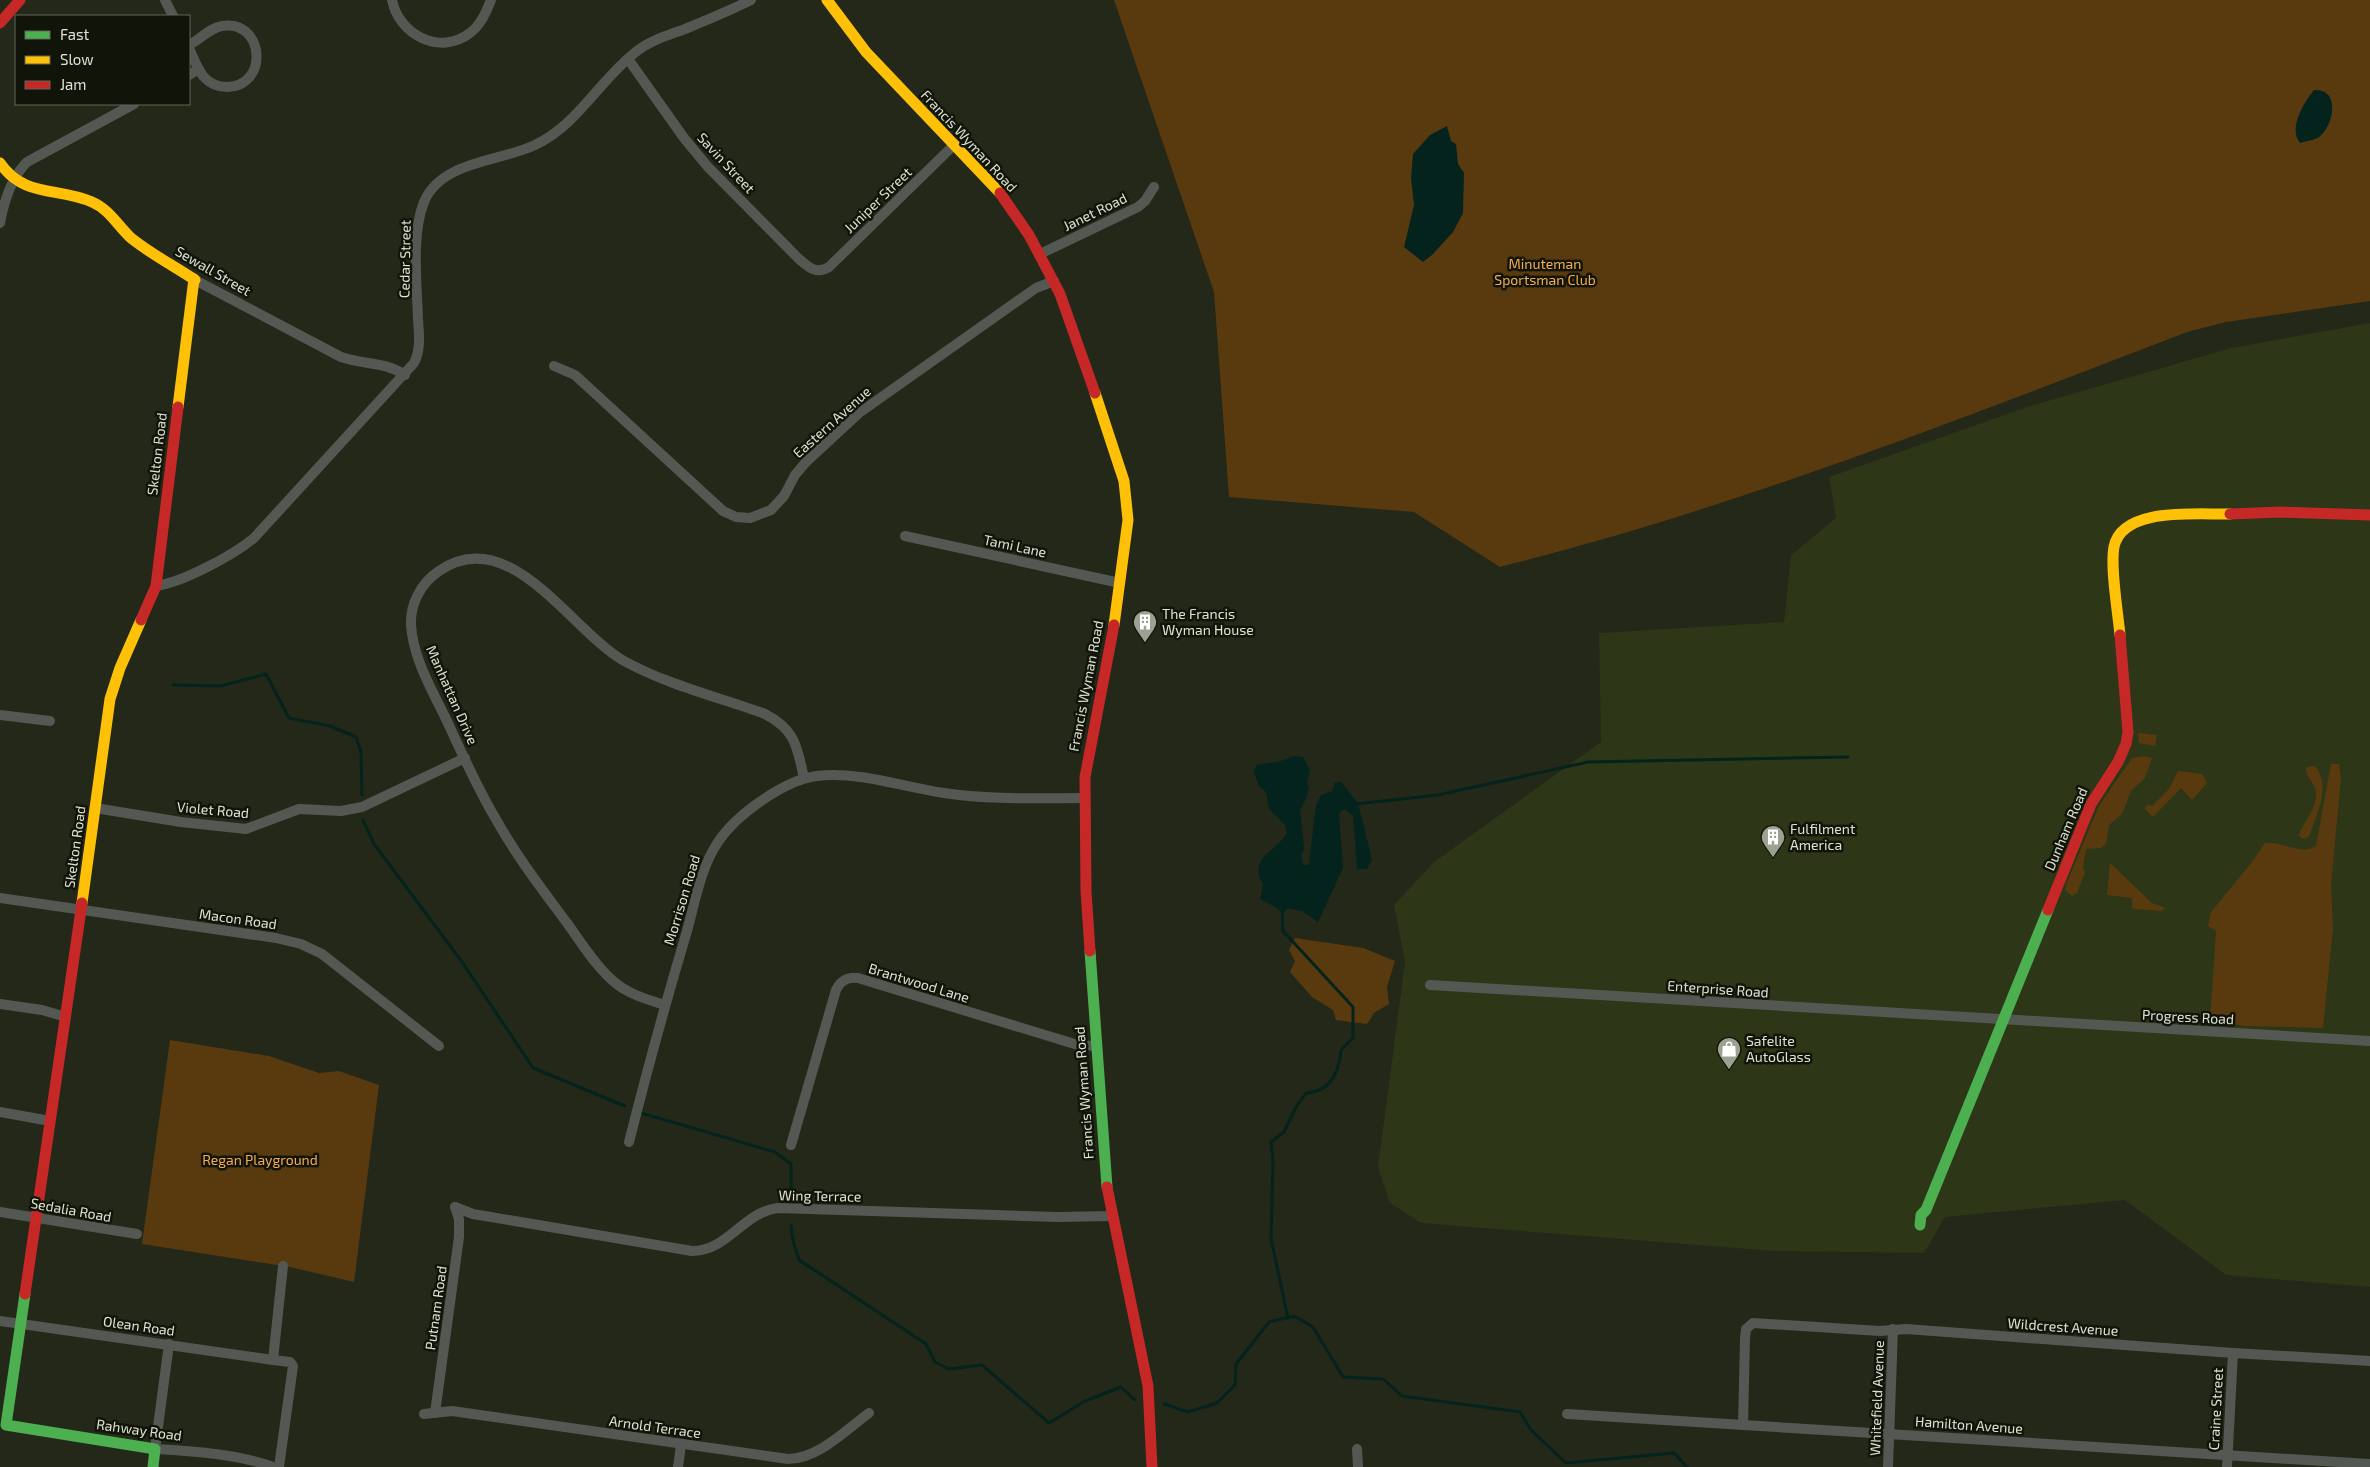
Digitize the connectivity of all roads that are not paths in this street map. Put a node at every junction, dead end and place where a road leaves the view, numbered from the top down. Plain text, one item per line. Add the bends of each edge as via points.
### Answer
1 (20, 0) edge
2 (166, 0) edge
3 (392, 0) edge
4 (491, 0) edge
5 (751, 0) edge
6 (827, 0) edge
7 (173, 15) edge
8 (0, 23) edge
9 (190, 46) edge
10 (190, 49) edge
11 (628, 59) junction
12 (199, 70) junction
13 (190, 74) edge
14 (132, 105) edge
15 (955, 144) junction
16 (0, 163) edge
17 (15, 178) junction
18 (1154, 187) dead end
19 (0, 223) edge
20 (1040, 254) junction
21 (819, 271) joint
22 (194, 280) junction
23 (1054, 281) junction
24 (554, 366) dead end
25 (405, 375) junction
26 (2370, 515) edge
27 (905, 536) dead end
28 (1120, 583) junction
29 (156, 586) junction
30 (0, 715) edge
31 (50, 720) dead end
32 (465, 758) junction
33 (804, 778) junction
34 (1084, 798) junction
35 (95, 808) junction
36 (0, 898) edge
37 (81, 910) junction
38 (1430, 985) dead end
39 (0, 1004) edge
40 (665, 1005) junction
41 (66, 1017) junction
42 (2004, 1020) junction
43 (2370, 1041) edge
44 (439, 1046) dead end
45 (1095, 1046) junction
46 (0, 1112) edge
47 (50, 1121) junction
48 (629, 1142) dead end
49 (791, 1145) dead end
50 (455, 1207) joint
51 (0, 1212) edge
52 (1112, 1216) junction
53 (36, 1217) junction
54 (1920, 1226) dead end
55 (137, 1234) dead end
56 (283, 1266) dead end
57 (0, 1321) edge
58 (21, 1324) junction
59 (1893, 1330) junction
60 (169, 1344) junction
61 (2233, 1354) junction
62 (273, 1360) junction
63 (2370, 1361) edge
64 (430, 1413) joint
65 (869, 1413) dead end
66 (1567, 1414) dead end
67 (3, 1425) edge
68 (1743, 1425) junction
69 (1889, 1434) junction
70 (681, 1445) junction
71 (1357, 1448) dead end
72 (155, 1449) junction
73 (2228, 1455) junction
74 (2370, 1464) edge
75 (153, 1467) edge
76 (273, 1467) edge
77 (279, 1467) edge
78 (678, 1467) edge
79 (1152, 1467) edge
80 (1358, 1467) edge
81 (1888, 1467) edge
82 (2227, 1467) edge

1 - 8 street
2 - 7 street
3 - 4 street via 396,14 406,28 423,39 442,43 461,39 470,33
5 - 11 street, Cedar Street via 653,41
6 - 15 street, Francis Wyman Road via 866,52
9 - 12 street via 213,29 228,25 247,33 256,45 256,66 251,75 239,84 229,87 214,84
10 - 12 street
11 - 21 street, Savin Street via 708,167 798,258 812,270
11 - 25 street, Cedar Street via 553,135 524,150 454,172 432,189 422,206 418,226 419,349
12 - 13 street
14 - 17 street via 39,154 27,162
15 - 20 street, Francis Wyman Road via 998,190
15 - 21 street, Juniper Street via 829,267
16 - 17 street, Sewall Street
17 - 19 street
17 - 22 street, Sewall Street via 42,192 94,203 143,246
18 - 20 street, Janet Road via 1138,207
20 - 23 street, Francis Wyman Road
22 - 25 street, Sewall Street via 341,357 360,363 391,366
22 - 29 street, Skelton Road
23 - 24 street, Eastern Avenue via 1036,288 864,408 806,462 777,505 757,517 736,517 723,511 574,373
23 - 28 street, Francis Wyman Road via 1126,490 1128,527
25 - 29 street, Cedar Street via 254,538 176,582
26 - 42 street, Dunham Road via 2281,512 2148,517 2128,524 2119,533 2114,540 2113,554 2128,716 2126,744 2091,804
27 - 28 street, Tami Lane
28 - 34 street, Francis Wyman Road via 1106,674 1086,766
29 - 35 street, Skelton Road via 111,693
30 - 31 street
32 - 33 street, Manhattan Drive via 417,655 412,635 412,614 419,592 435,574 457,561 480,558 498,561 546,592 622,659 676,683 778,720 794,738
32 - 35 street, Violet Road via 362,807 341,811 299,809 246,829
32 - 40 street, Manhattan Drive via 489,808 520,858 600,967 626,990
33 - 34 street, Morrison Road via 851,777 971,796
33 - 40 street, Morrison Road via 754,806 718,842 698,893
34 - 45 street, Francis Wyman Road
35 - 37 street, Skelton Road
36 - 37 street, Macon Road
37 - 41 street, Skelton Road
37 - 44 street, Macon Road via 301,944 340,967
38 - 42 street, Enterprise Road
39 - 41 street
40 - 48 street, Morrison Road
41 - 47 street, Skelton Road
42 - 43 street, Progress Road
42 - 54 street, Dunham Road via 1926,1210 1921,1215
45 - 49 street, Brantwood Lane via 1078,1045 858,978 848,978 836,990
45 - 52 street, Francis Wyman Road
46 - 47 street
47 - 53 street, Skelton Road
50 - 52 street, Wing Terrace via 473,1214 692,1251 717,1246 752,1217 778,1208
50 - 64 street, Putnam Road via 459,1237
51 - 53 street, Sedalia Road
52 - 79 street, Francis Wyman Road via 1148,1386
53 - 55 street, Sedalia Road
53 - 58 street, Skelton Road
56 - 62 street
57 - 58 street, Olean Road
58 - 60 street, Olean Road
58 - 67 street, Skelton Road
59 - 61 street, Wildcrest Avenue
59 - 68 street, Wildcrest Avenue via 1753,1323 1746,1329 1745,1338
59 - 69 street, Whitefield Avenue
60 - 62 street, Olean Road
60 - 72 street
61 - 63 street, Wildcrest Avenue
61 - 73 street, Craine Street
62 - 77 street, Olean Road via 290,1362 293,1366
64 - 70 street, Arnold Terrace via 452,1411
65 - 70 street, Arnold Terrace via 818,1450 798,1458 774,1458
66 - 68 street, Hamilton Avenue
67 - 72 street, Rahway Road
68 - 69 street, Hamilton Avenue
69 - 73 street, Hamilton Avenue
69 - 81 street, Whitefield Avenue
70 - 78 street
71 - 80 street
72 - 75 street
72 - 76 street, Rahway Road via 250,1460
73 - 74 street, Hamilton Avenue
73 - 82 street, Craine Street

